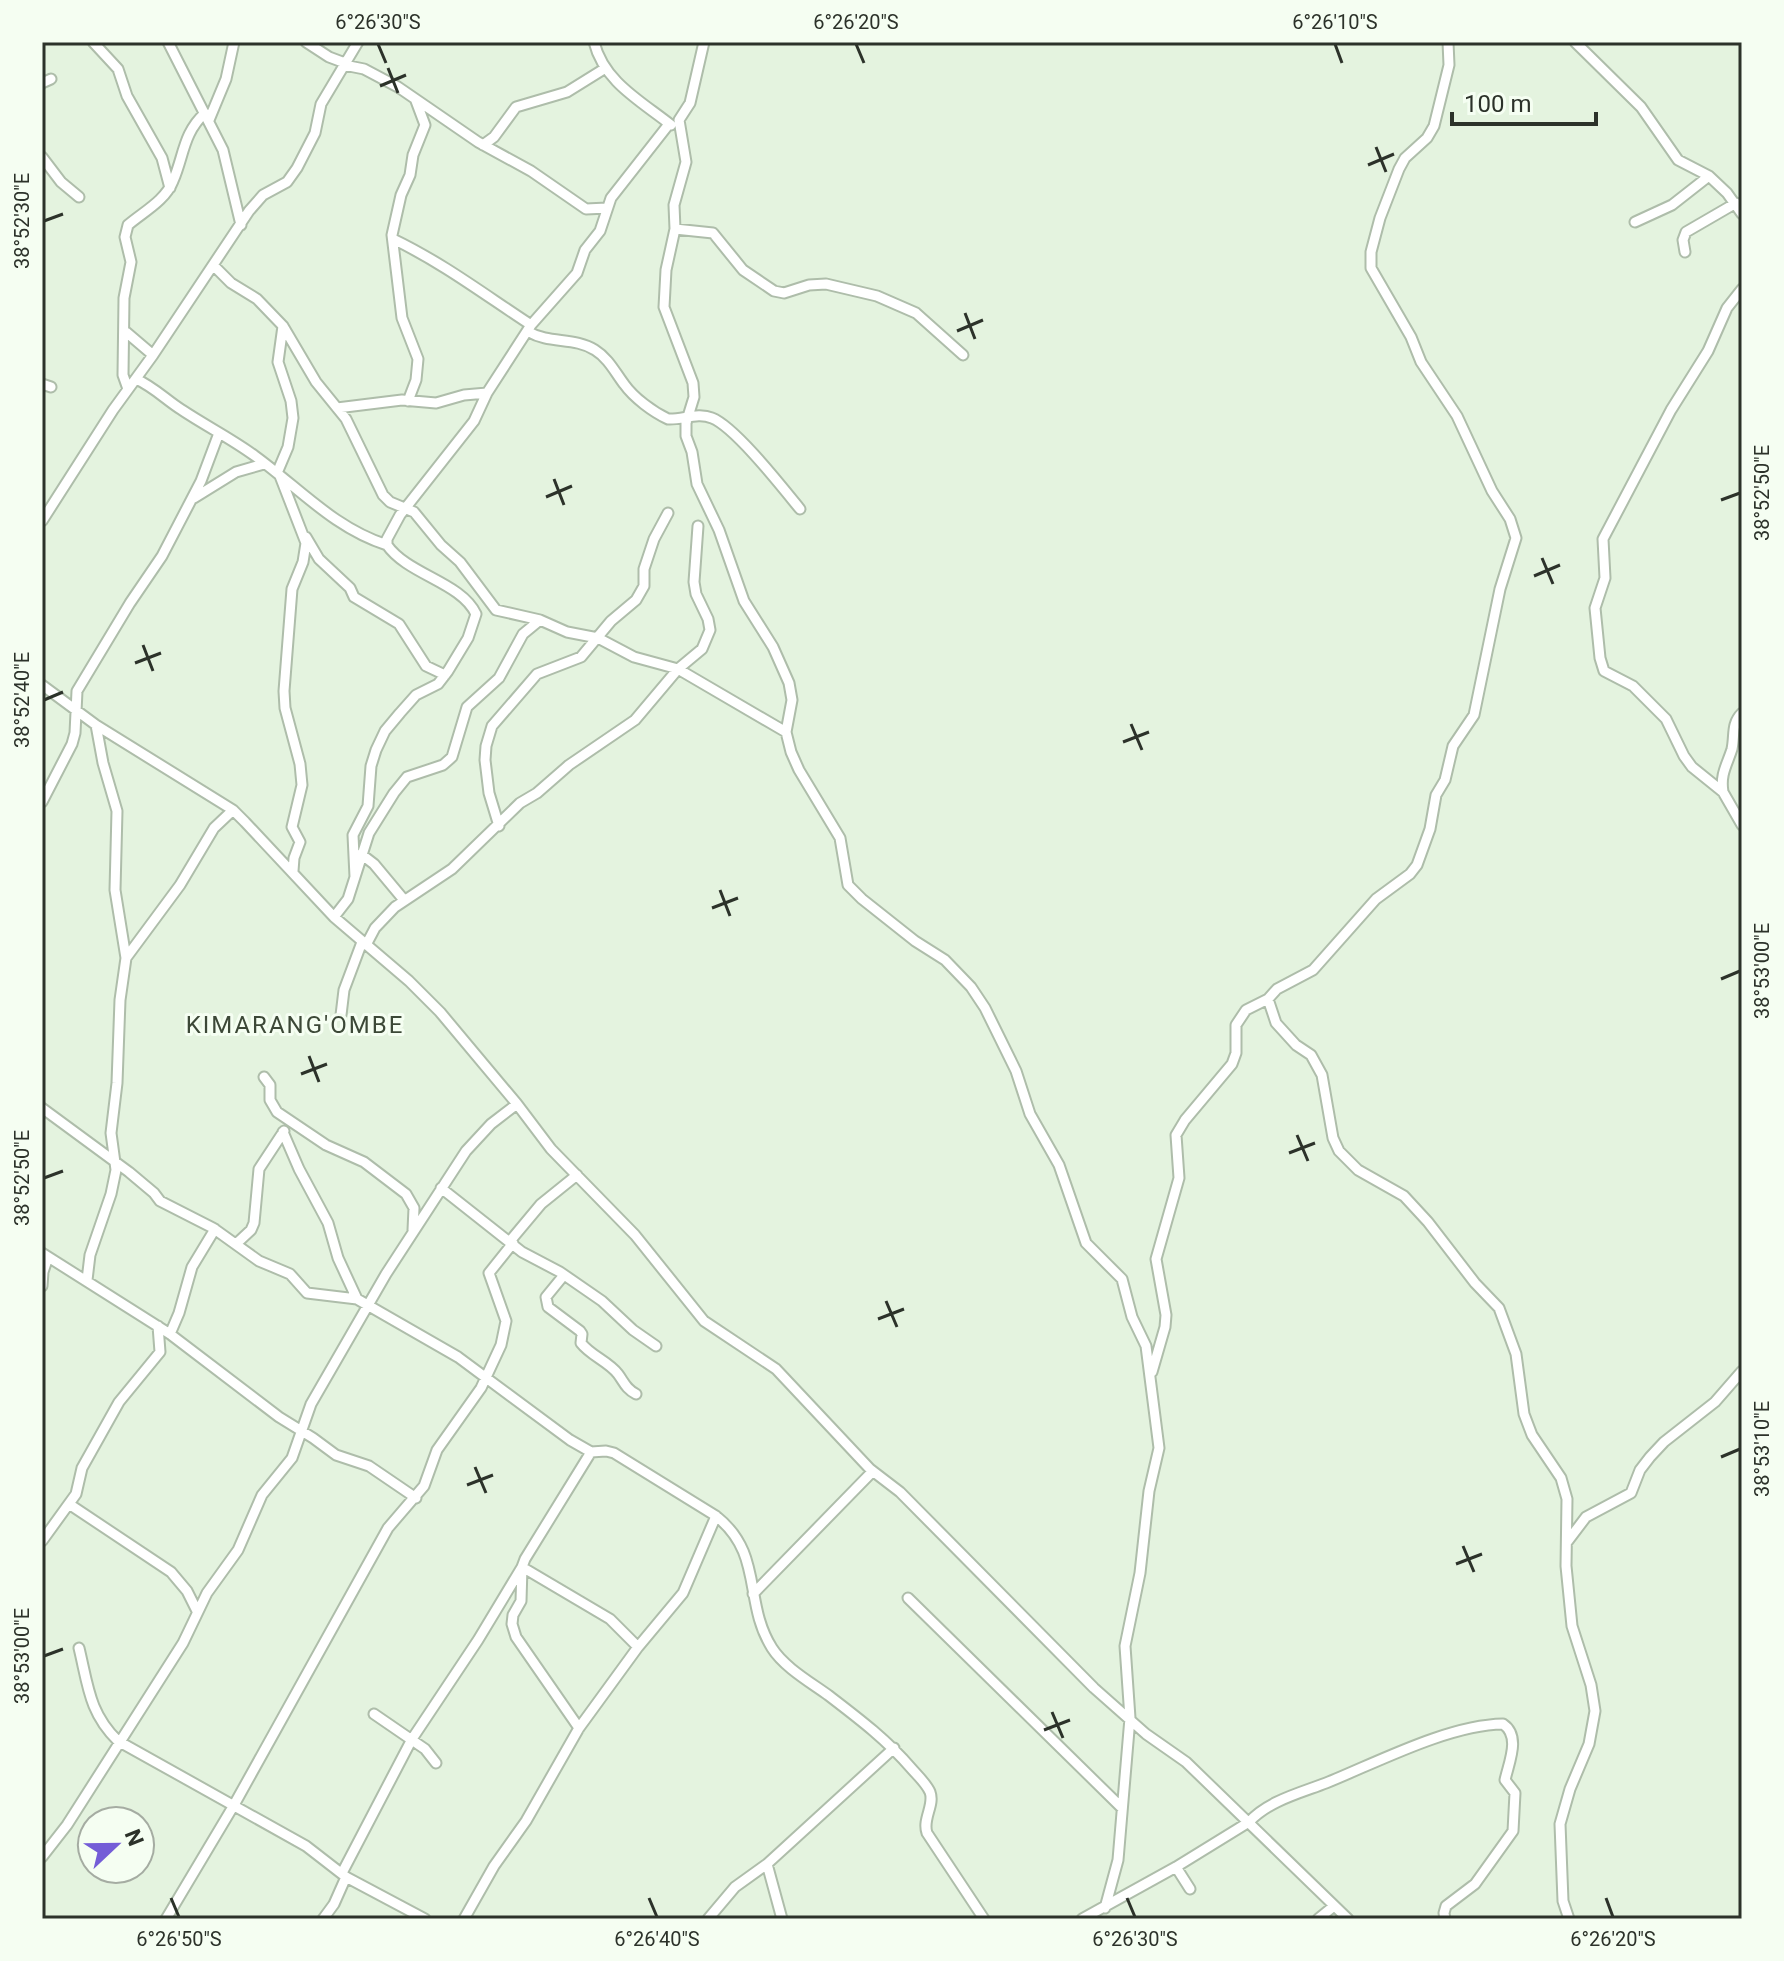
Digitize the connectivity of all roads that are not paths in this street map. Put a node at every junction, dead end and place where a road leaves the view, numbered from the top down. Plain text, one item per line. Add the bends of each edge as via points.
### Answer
1 (93, 42) edge
2 (168, 42) edge
3 (234, 42) edge
4 (306, 42) edge
5 (358, 42) edge
6 (594, 42) edge
7 (704, 42) edge
8 (1448, 42) edge
9 (1575, 42) edge
10 (344, 64) junction
11 (604, 69) junction
12 (416, 101) junction
13 (207, 116) junction
14 (669, 124) junction
15 (681, 133) junction
16 (483, 145) junction
17 (42, 157) edge
18 (1709, 176) junction
19 (170, 188) junction
20 (79, 197) dead end
21 (1736, 203) junction
22 (607, 208) junction
23 (1742, 214) edge
24 (1635, 222) dead end
25 (241, 225) junction
26 (675, 229) junction
27 (393, 239) junction
28 (1685, 252) dead end
29 (213, 265) junction
30 (1742, 289) edge
31 (283, 326) junction
32 (530, 328) junction
33 (126, 332) junction
34 (153, 355) junction
35 (963, 355) dead end
36 (136, 379) junction
37 (128, 389) junction
38 (487, 393) junction
39 (408, 401) junction
40 (337, 408) junction
41 (688, 417) junction
42 (219, 433) junction
43 (264, 464) junction
44 (278, 475) junction
45 (191, 500) junction
46 (405, 508) junction
47 (800, 509) dead end
48 (668, 513) dead end
49 (42, 521) edge
50 (698, 526) dead end
51 (305, 535) junction
52 (387, 545) junction
53 (540, 620) junction
54 (598, 638) junction
55 (678, 669) junction
56 (445, 675) junction
57 (42, 685) edge
58 (77, 712) junction
59 (1742, 713) edge
60 (96, 725) junction
61 (786, 732) junction
62 (1723, 792) junction
63 (42, 802) edge
64 (233, 810) junction
65 (1742, 825) edge
66 (499, 826) junction
67 (361, 854) junction
68 (293, 871) junction
69 (355, 877) junction
70 (404, 900) junction
71 (334, 917) junction
72 (364, 944) junction
73 (126, 958) junction
74 (1268, 999) junction
75 (341, 1015) dead end
76 (264, 1077) dead end
77 (517, 1104) junction
78 (42, 1108) edge
79 (288, 1120) junction
80 (283, 1132) junction
81 (114, 1162) junction
82 (577, 1175) junction
83 (441, 1188) junction
84 (215, 1229) junction
85 (413, 1234) junction
86 (512, 1242) junction
87 (236, 1244) junction
88 (45, 1255) edge
89 (564, 1275) junction
90 (87, 1280) junction
91 (42, 1286) edge
92 (357, 1299) junction
93 (367, 1306) junction
94 (158, 1326) junction
95 (170, 1334) junction
96 (656, 1346) dead end
97 (1742, 1371) edge
98 (486, 1378) junction
99 (1150, 1379) junction
100 (636, 1394) dead end
101 (300, 1431) junction
102 (591, 1452) junction
103 (872, 1472) junction
104 (416, 1498) junction
105 (69, 1504) junction
106 (716, 1516) junction
107 (42, 1541) edge
108 (1567, 1542) junction
109 (522, 1567) junction
110 (753, 1594) junction
111 (908, 1598) dead end
112 (197, 1611) junction
113 (638, 1647) junction
114 (79, 1648) dead end
115 (374, 1714) dead end
116 (1130, 1718) junction
117 (579, 1728) junction
118 (412, 1739) junction
119 (118, 1741) junction
120 (894, 1748) junction
121 (436, 1763) dead end
122 (234, 1805) junction
123 (1122, 1808) junction
124 (1249, 1822) junction
125 (42, 1855) edge
126 (767, 1864) junction
127 (1176, 1867) junction
128 (344, 1875) junction
129 (1190, 1889) dead end
130 (1334, 1906) junction
131 (1105, 1908) junction
132 (1083, 1918) edge
133 (166, 1919) edge
134 (323, 1919) edge
135 (425, 1919) edge
136 (464, 1919) edge
137 (708, 1919) edge
138 (782, 1919) edge
139 (984, 1919) edge
140 (1318, 1919) edge
141 (1348, 1919) edge
142 (1445, 1919) edge
143 (1569, 1919) edge

1 - 19 street via 118,69 162,158
2 - 13 street
3 - 13 street via 226,79
4 - 10 street
5 - 10 street
6 - 11 street
7 - 15 street via 690,103 679,120
8 - 74 street via 1449,65 1434,126 1399,169 1376,234 1371,268 1421,362 1463,426 1516,538 1474,715 1453,746 1417,865 1376,899 1313,970
9 - 18 street via 1641,107 1678,160
10 - 12 street via 377,75
10 - 25 street via 321,104 315,133 297,168 287,182 256,202
11 - 14 street
11 - 16 street via 567,92 516,107
12 - 16 street
12 - 27 street via 425,125
13 - 19 street via 187,134
13 - 25 street via 223,150
14 - 15 street
14 - 22 street
15 - 26 street via 686,162 674,205
16 - 22 street via 586,209
17 - 20 street
18 - 21 street
18 - 24 street via 1672,205
19 - 33 street via 125,231 131,262 124,298
21 - 23 street
21 - 28 street via 1686,232
22 - 32 street via 577,273
25 - 29 street
26 - 35 street via 713,233 743,270 774,291 826,284 897,303
26 - 41 street via 664,307 693,383
27 - 32 street via 484,290
27 - 39 street via 402,318 418,359
29 - 31 street
29 - 34 street
30 - 62 street via 1603,539 1605,578 1595,608 1604,671 1654,705 1692,767
31 - 40 street
31 - 44 street via 278,362 293,409 291,437
32 - 38 street
32 - 41 street via 538,337 591,348 656,412 668,419
33 - 34 street
33 - 37 street via 123,375
34 - 36 street
36 - 37 street
36 - 42 street
37 - 49 street
38 - 39 street via 436,403
38 - 46 street via 474,421
39 - 40 street
40 - 46 street via 383,495
41 - 47 street via 714,418 726,427
41 - 61 street via 686,436 697,484 744,601 789,683 792,700
42 - 43 street
42 - 45 street
43 - 44 street
43 - 45 street via 236,472
44 - 51 street
44 - 52 street via 324,513
45 - 58 street via 77,691
46 - 52 street
46 - 53 street via 460,562 492,607
48 - 54 street via 654,539 641,593
50 - 55 street via 694,582 710,630 702,649
51 - 56 street via 354,597 399,624 426,666
51 - 68 street via 306,552 292,589 284,691 301,777 292,827 300,842
52 - 56 street via 406,565 455,593 476,614
53 - 54 street
53 - 67 street via 523,634 499,678 467,707 452,757 403,781
54 - 55 street via 634,657
54 - 66 street via 574,661 541,671 492,726 485,760
55 - 61 street
55 - 66 street via 635,720 520,803
56 - 69 street via 416,695 376,750 368,806 353,835
57 - 58 street
58 - 60 street
58 - 63 street via 72,744
59 - 62 street via 1734,724 1733,745 1722,773
60 - 64 street
60 - 73 street via 117,811 115,890
61 - 99 street via 799,770 840,838 848,885 945,960 985,1008 1030,1114 1059,1165 1086,1243 1125,1287 1146,1346
62 - 65 street
64 - 68 street
64 - 73 street via 214,828
66 - 70 street via 452,869
67 - 69 street
67 - 70 street
68 - 71 street
69 - 71 street via 348,899
70 - 72 street
71 - 72 street
72 - 75 street via 344,990
72 - 77 street via 440,1012
73 - 81 street via 111,1133
74 - 99 street via 1243,1014 1236,1025 1232,1064 1176,1135 1179,1178 1156,1259 1165,1327
74 - 108 street via 1276,1023 1311,1055 1322,1075 1339,1151 1358,1170 1404,1196 1499,1308 1516,1354 1524,1414 1561,1478 1567,1499
76 - 79 street via 271,1105
77 - 82 street
77 - 83 street via 479,1136
78 - 81 street
79 - 80 street
79 - 85 street via 364,1162 406,1194 414,1208
80 - 87 street via 259,1169 254,1223
80 - 92 street via 328,1223
81 - 84 street via 160,1201
81 - 90 street via 111,1194
82 - 86 street via 541,1204
82 - 103 street via 646,1247 704,1321 776,1369
83 - 85 street
83 - 86 street
84 - 87 street
84 - 95 street via 192,1267
85 - 93 street
86 - 89 street
86 - 98 street via 489,1273 506,1321
87 - 92 street via 290,1274 307,1293
88 - 90 street
88 - 91 street
89 - 96 street
89 - 100 street via 546,1297 548,1307 580,1331 586,1349
90 - 94 street
92 - 93 street
93 - 98 street
93 - 101 street
94 - 95 street
94 - 105 street via 160,1352 119,1402 82,1468 79,1489
95 - 101 street
97 - 108 street via 1715,1402 1650,1457 1631,1493 1586,1517
98 - 102 street
98 - 104 street via 437,1450
99 - 116 street via 1159,1448 1125,1646
101 - 104 street via 341,1458 369,1466
101 - 112 street via 292,1458 262,1495 238,1550
102 - 106 street via 614,1453
102 - 109 street
103 - 110 street
103 - 116 street via 900,1492
104 - 122 street via 388,1528
105 - 107 street
105 - 112 street via 171,1572
106 - 110 street via 743,1546
106 - 113 street via 683,1593
108 - 143 street via 1572,1626 1595,1711 1589,1744 1560,1824 1563,1901
109 - 113 street via 610,1619
109 - 117 street via 521,1601 512,1624 516,1637
109 - 118 street
110 - 120 street via 777,1654
111 - 123 street
112 - 119 street via 183,1643
113 - 117 street
114 - 119 street via 97,1715
115 - 118 street
116 - 123 street
116 - 124 street
117 - 136 street
118 - 121 street
118 - 128 street
119 - 122 street
119 - 125 street via 67,1825
120 - 126 street
120 - 139 street via 929,1790 927,1833
122 - 128 street via 306,1846
122 - 133 street
123 - 131 street via 1118,1860
124 - 127 street
124 - 130 street
124 - 142 street via 1289,1797 1418,1746 1479,1726 1503,1724 1512,1734 1505,1780 1515,1793 1513,1831 1475,1884 1446,1906
126 - 137 street via 735,1887
126 - 138 street
127 - 129 street
127 - 131 street
128 - 134 street
128 - 135 street
130 - 140 street
130 - 141 street
131 - 132 street

